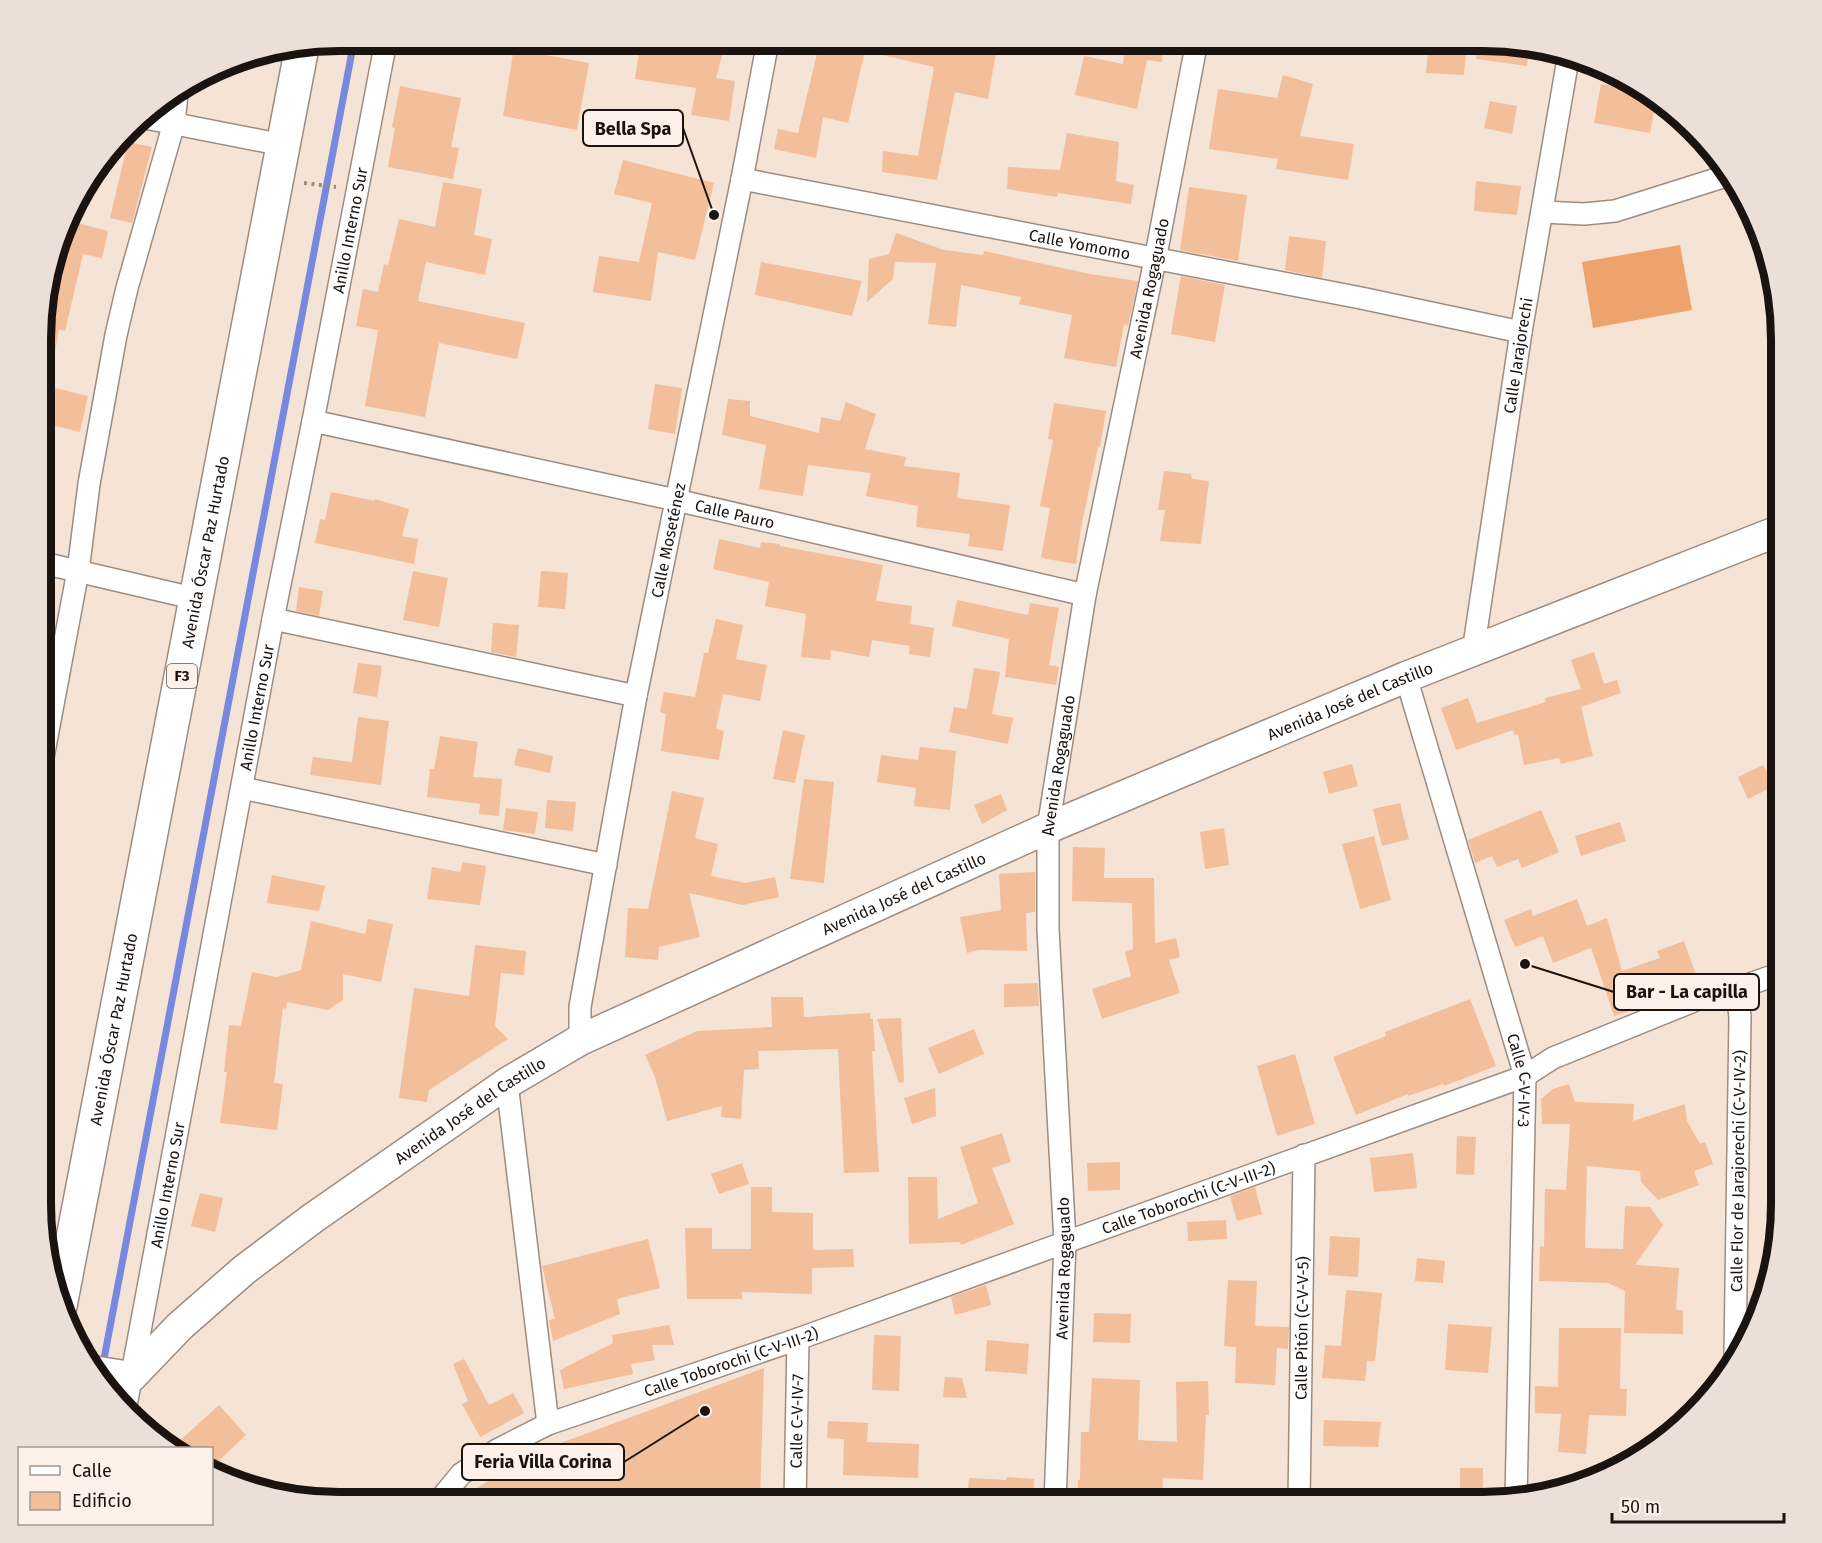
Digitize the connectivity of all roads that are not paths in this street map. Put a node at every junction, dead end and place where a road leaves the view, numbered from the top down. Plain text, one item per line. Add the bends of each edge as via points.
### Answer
1 (384, 51) edge
2 (766, 51) edge
3 (1195, 51) edge
4 (301, 53) edge
5 (1567, 64) edge
6 (176, 102) edge
7 (154, 119) edge
8 (174, 123) junction
9 (283, 145) junction
10 (1721, 178) edge
11 (742, 179) junction
12 (1543, 212) junction
13 (1155, 260) junction
14 (1521, 332) junction
15 (314, 421) junction
16 (676, 500) junction
17 (1771, 534) edge
18 (51, 565) edge
19 (78, 571) junction
20 (1085, 595) junction
21 (197, 599) junction
22 (273, 619) junction
23 (1473, 652) junction
24 (1406, 677) junction
25 (636, 696) junction
26 (51, 715) edge
27 (242, 788) junction
28 (1048, 828) junction
29 (606, 865) junction
30 (1771, 977) edge
31 (1736, 989) junction
32 (580, 1040) junction
33 (1525, 1076) junction
34 (507, 1083) junction
35 (1304, 1155) junction
36 (1065, 1242) junction
37 (64, 1287) edge
38 (798, 1339) junction
39 (1735, 1342) edge
40 (107, 1373) edge
41 (131, 1377) junction
42 (127, 1399) edge
43 (548, 1424) junction
44 (1516, 1490) edge
45 (446, 1492) edge
46 (795, 1492) edge
47 (1055, 1492) edge
48 (1299, 1492) edge

1 - 15 street, Anillo Interno Sur
2 - 11 street, Calle Moseténez
3 - 13 street, Avenida Rogaguado
4 - 9 highway, Avenida Óscar Paz Hurtado / F3
5 - 12 street, Calle Jarajorechi
6 - 8 street
7 - 8 street
8 - 9 street
8 - 19 street via 116,335
9 - 21 highway, Avenida Óscar Paz Hurtado / F3
10 - 12 street via 1615,211
11 - 13 street, Calle Yomomo
11 - 16 street, Calle Moseténez
12 - 14 street, Calle Jarajorechi
13 - 14 street, Calle Yomomo
13 - 20 street, Avenida Rogaguado
14 - 23 street, Calle Jarajorechi
15 - 16 street, Calle Pauro
15 - 22 street, Anillo Interno Sur
16 - 20 street, Calle Pauro
16 - 25 street, Calle Moseténez
17 - 23 main road, Avenida José del Castillo
18 - 19 street
19 - 21 street
19 - 26 street
20 - 28 street, Avenida Rogaguado
21 - 37 highway, Avenida Óscar Paz Hurtado / F3
22 - 25 street
22 - 27 street, Anillo Interno Sur
23 - 24 main road, Avenida José del Castillo
24 - 28 main road, Avenida José del Castillo
24 - 33 street, Calle C-V-IV-3
25 - 29 street, Calle Moseténez
27 - 29 street
27 - 41 street, Anillo Interno Sur
28 - 32 main road, Avenida José del Castillo
28 - 36 street, Avenida Rogaguado via 1048,928
29 - 32 street, Calle Moseténez via 580,1007
30 - 31 street, Calle Toborochi (C-V-III-2)
31 - 33 street, Calle Toborochi (C-V-III-2) via 1711,994 1553,1058
31 - 39 street, Calle Flor de Jarajorechi (C-V-IV-2) via 1740,1016
32 - 34 main road, Avenida José del Castillo
33 - 35 street, Calle Toborochi (C-V-III-2)
33 - 44 street, Calle C-V-IV-3
34 - 41 main road, Avenida José del Castillo via 244,1270 180,1326
34 - 43 street
35 - 36 street, Calle Toborochi (C-V-III-2)
35 - 48 street, Calle Pitón (C-V-V-5)
36 - 38 street, Calle Toborochi (C-V-III-2)
36 - 47 street, Avenida Rogaguado
38 - 43 street, Calle Toborochi (C-V-III-2)
38 - 46 street, Calle C-V-IV-7
40 - 41 main road
41 - 42 street, Anillo Interno Sur
43 - 45 street, Calle Toborochi (C-V-III-2) via 497,1449 461,1474

